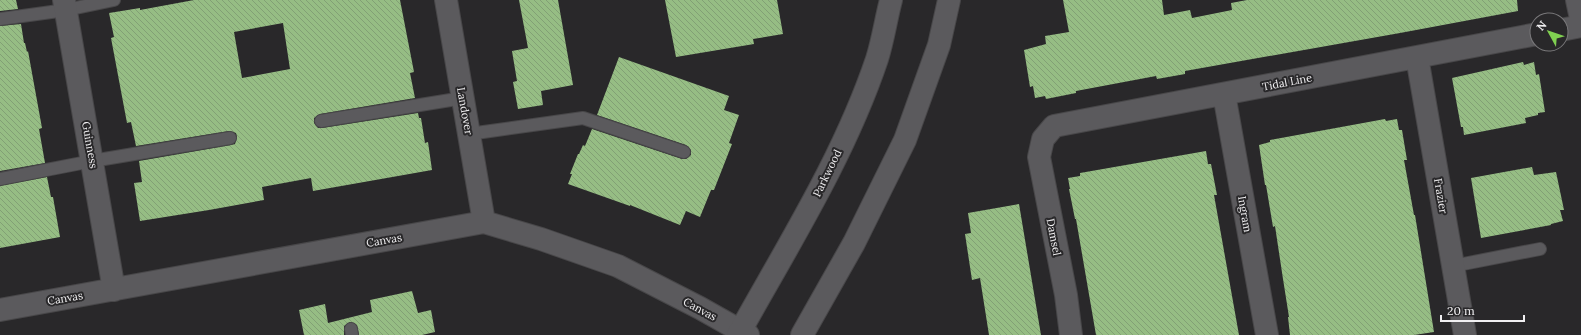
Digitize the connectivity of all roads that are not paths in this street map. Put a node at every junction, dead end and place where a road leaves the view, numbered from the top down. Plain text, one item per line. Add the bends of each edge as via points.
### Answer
1 (114, 0) edge
2 (446, 0) edge
3 (891, 0) edge
4 (949, 0) edge
5 (1577, 0) edge
6 (65, 5) edge
7 (0, 19) edge
8 (1581, 19) edge
9 (1581, 26) edge
10 (1569, 28) edge
11 (1529, 36) edge
12 (1417, 57) junction
13 (1224, 94) junction
14 (463, 98) junction
15 (321, 121) dead end
16 (469, 134) junction
17 (230, 138) dead end
18 (1042, 139) joint
19 (684, 152) dead end
20 (92, 161) junction
21 (0, 179) edge
22 (484, 222) junction
23 (1540, 249) dead end
24 (1453, 266) junction
25 (114, 290) junction
26 (0, 310) edge
27 (742, 334) edge
28 (802, 335) edge
29 (1071, 335) edge
30 (1267, 335) edge
31 (1465, 335) edge

1 - 6 lane
2 - 14 street, Landover
3 - 27 street, Parkwood via 877,58 853,119 825,180
4 - 28 street via 939,45 905,140 854,243
5 - 8 street
6 - 7 lane
6 - 20 street, Guinness
9 - 10 street
11 - 12 street, Tidal Line
12 - 13 street, Tidal Line
12 - 24 street, Frazier
13 - 18 street, Tidal Line via 1054,126
13 - 30 street, Ingram
14 - 15 lane
14 - 16 street, Landover
16 - 19 lane via 584,118
16 - 22 street, Landover
17 - 20 lane
18 - 29 street, Damsel via 1039,157 1066,295
20 - 21 lane
20 - 25 street, Guinness
22 - 25 street, Canvas
22 - 27 street, Canvas via 541,238 618,266 700,308
23 - 24 lane
24 - 31 street, Frazier
25 - 26 street, Canvas

